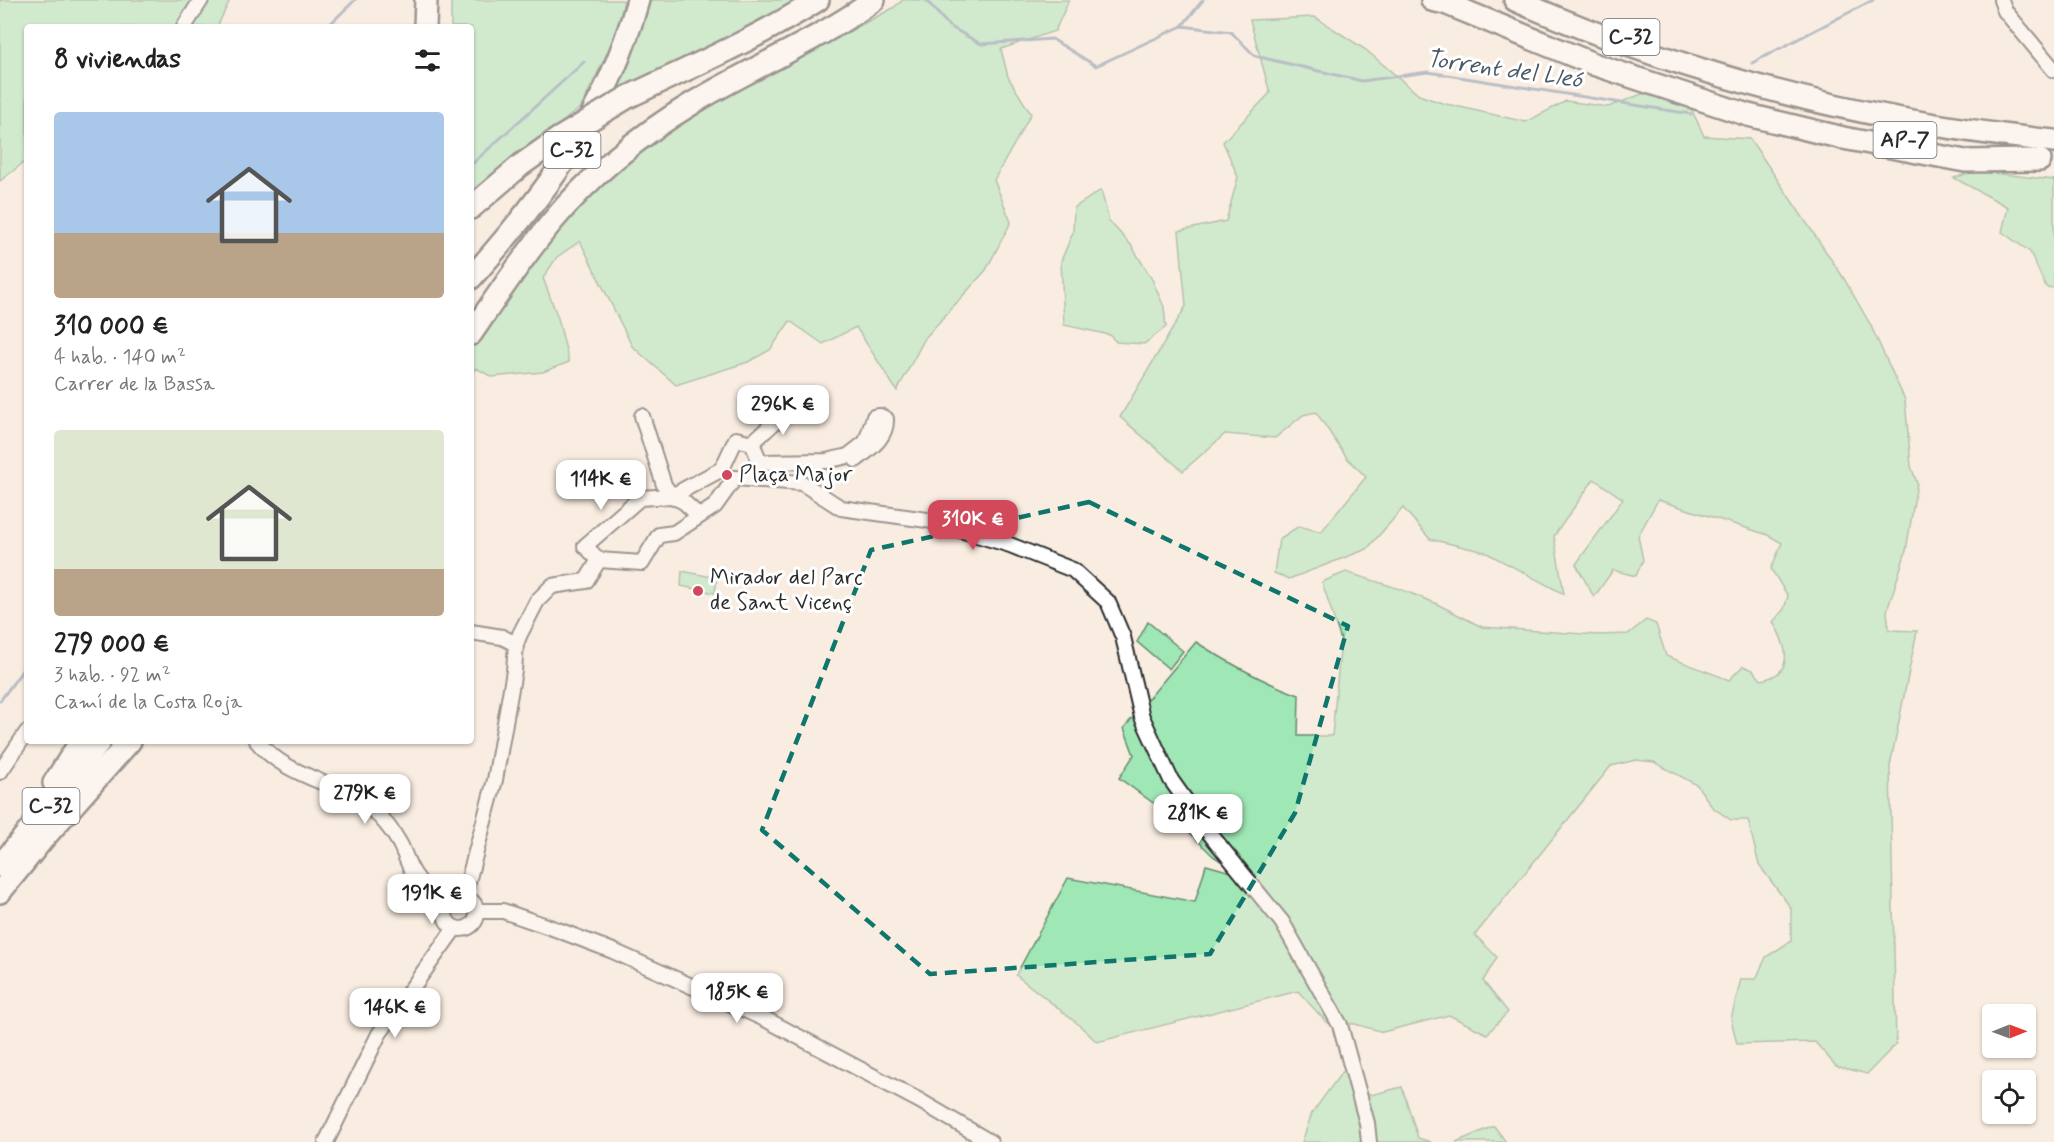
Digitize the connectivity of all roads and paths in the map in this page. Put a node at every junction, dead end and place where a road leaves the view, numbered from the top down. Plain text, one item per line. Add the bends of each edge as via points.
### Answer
1 (201, 0) edge
2 (426, 0) edge
3 (638, 0) edge
4 (818, 0) edge
5 (874, 0) edge
6 (1432, 0) edge
7 (1468, 0) edge
8 (1515, 0) edge
9 (1546, 0) edge
10 (2001, 0) edge
11 (186, 24) edge
12 (425, 24) edge
13 (2054, 70) edge
14 (1716, 73) junction
15 (2054, 141) edge
16 (2047, 161) edge
17 (474, 205) edge
18 (474, 274) edge
19 (474, 330) edge
20 (792, 406) dead end
21 (642, 416) dead end
22 (752, 443) junction
23 (856, 460) dead end
24 (722, 469) junction
25 (735, 478) junction
26 (672, 496) junction
27 (699, 516) junction
28 (599, 560) junction
29 (474, 632) edge
30 (516, 644) junction
31 (24, 736) edge
32 (79, 744) edge
33 (98, 744) edge
34 (114, 744) edge
35 (127, 744) edge
36 (260, 744) edge
37 (103, 771) junction
38 (0, 772) edge
39 (0, 866) edge
40 (0, 892) edge
41 (464, 897) junction
42 (446, 906) junction
43 (477, 911) junction
44 (455, 928) junction
45 (326, 1142) edge
46 (990, 1142) edge
47 (1369, 1142) edge

1 - 11 street
2 - 12 highway
3 - 18 highway, C-32 via 616,65 584,130 531,208
4 - 17 highway, C-32, bridge via 735,47 628,97 521,165
5 - 19 highway, C-32 via 693,103 632,145 551,222
6 - 16 highway, C-32 via 1596,65 1748,115 1843,138 1965,160
7 - 16 highway, AP-7 via 1588,51 1713,94 1894,139
8 - 14 highway, AP-7 via 1626,45
9 - 14 highway, C-32
10 - 13 street via 2005,11
14 - 15 highway, AP-7 via 1889,116
20 - 22 street
21 - 26 street via 664,485
22 - 23 street via 760,462 826,461 855,452 866,442 874,417 886,419 878,441
22 - 24 street via 736,440
24 - 25 street
24 - 26 street
25 - 27 street via 716,506
25 - 47 street via 802,483 841,508 927,520 1010,545 1073,570 1108,602 1123,637 1142,717 1171,780 1206,830 1282,922 1340,1025
26 - 27 street
26 - 28 street via 640,498 585,546
27 - 28 street via 674,533 659,535 642,563
28 - 30 street via 586,581 552,586 537,602
29 - 30 street via 502,637
30 - 41 street via 495,780
31 - 38 street
32 - 39 highway, C-32
33 - 39 highway, C-32
34 - 37 highway, C-32
35 - 37 highway, C-32
36 - 42 street via 291,769 368,806 399,842 424,887
37 - 40 highway, C-32
41 - 42 street
41 - 43 street
42 - 44 street via 447,921
43 - 44 street via 470,926
43 - 46 street via 503,911 548,926 765,1019
44 - 45 street via 379,1034

